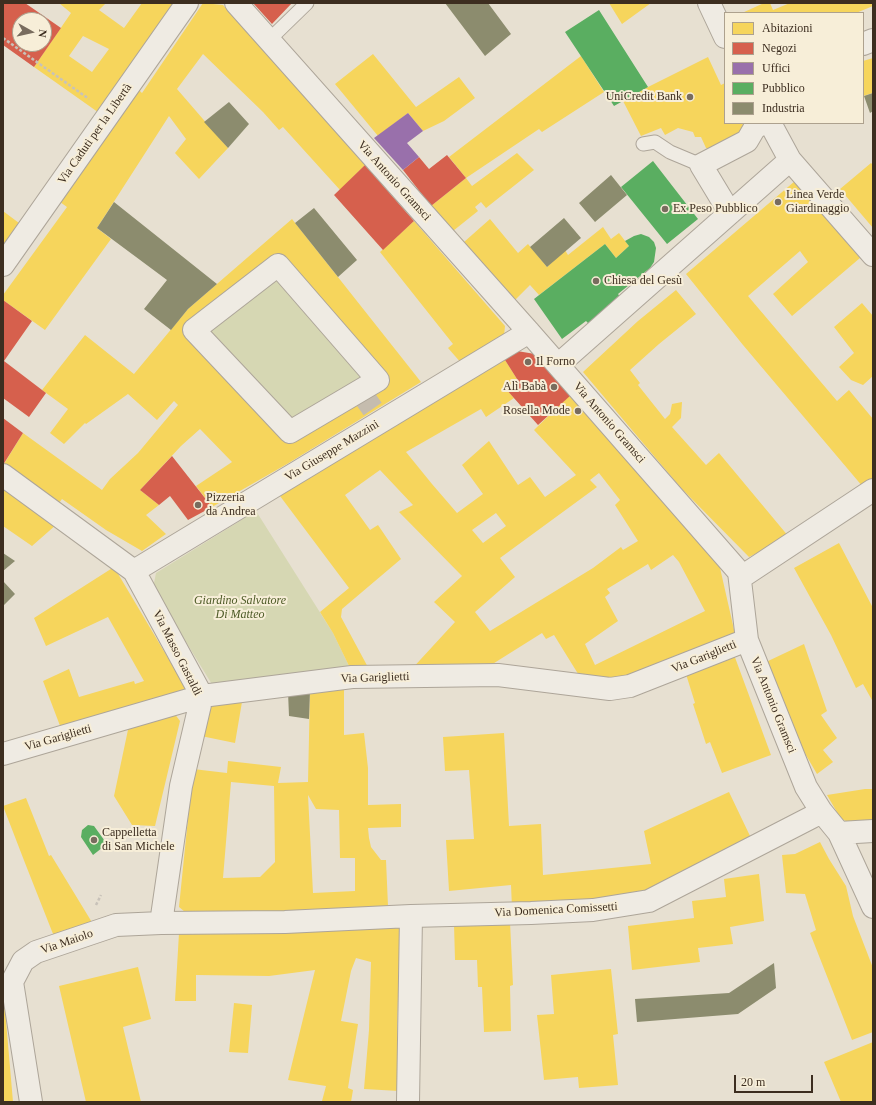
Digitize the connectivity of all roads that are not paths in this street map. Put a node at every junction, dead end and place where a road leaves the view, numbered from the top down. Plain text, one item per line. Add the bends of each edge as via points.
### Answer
1 (187, 3) edge
2 (236, 3) edge
3 (307, 3) edge
4 (709, 3) edge
5 (724, 35) edge
6 (269, 40) junction
7 (771, 126) edge
8 (643, 144) dead end
9 (790, 160) junction
10 (701, 166) junction
11 (730, 213) junction
12 (873, 256) edge
13 (3, 265) edge
14 (194, 330) joint
15 (529, 332) junction
16 (558, 365) junction
17 (3, 475) edge
18 (873, 490) edge
19 (134, 571) junction
20 (740, 578) junction
21 (747, 640) junction
22 (202, 696) junction
23 (3, 754) edge
24 (822, 811) junction
25 (873, 831) edge
26 (839, 833) junction
27 (873, 907) edge
28 (411, 916) junction
29 (161, 923) junction
30 (31, 1102) edge
31 (408, 1102) edge

1 - 13 street, Via Caduti per la Libertà via 101,108
2 - 6 street, Via Antonio Gramsci
3 - 6 lane
4 - 5 street
6 - 15 street, Via Antonio Gramsci
7 - 9 street
7 - 10 street via 754,129 746,142
8 - 10 lane via 655,142
9 - 11 street
9 - 12 street
10 - 11 street
11 - 16 street
14 - 14 street via 278,265 378,380 290,432
15 - 16 street, Via Antonio Gramsci
15 - 19 street, Via Giuseppe Mazzini
16 - 20 street, Via Antonio Gramsci via 739,572
17 - 19 street, Via Masso Gastaldi
18 - 20 street
19 - 22 street, Via Masso Gastaldi
20 - 21 street, Via Antonio Gramsci
21 - 22 street, Via Gariglietti via 630,686 610,689 498,675 359,677
21 - 24 street, Via Antonio Gramsci via 806,787
22 - 23 street, Via Gariglietti
22 - 29 street, Via Masso Gastaldi via 181,786
24 - 26 street, Via Antonio Gramsci
24 - 28 street, Via Domenica Comissetti via 650,902 593,910
25 - 26 street
26 - 27 street, Via Antonio Gramsci
28 - 29 street, Via Domenica Comissetti via 285,922
28 - 31 street
29 - 30 street, Via Maiolo via 116,925 36,952 23,961 12,982

